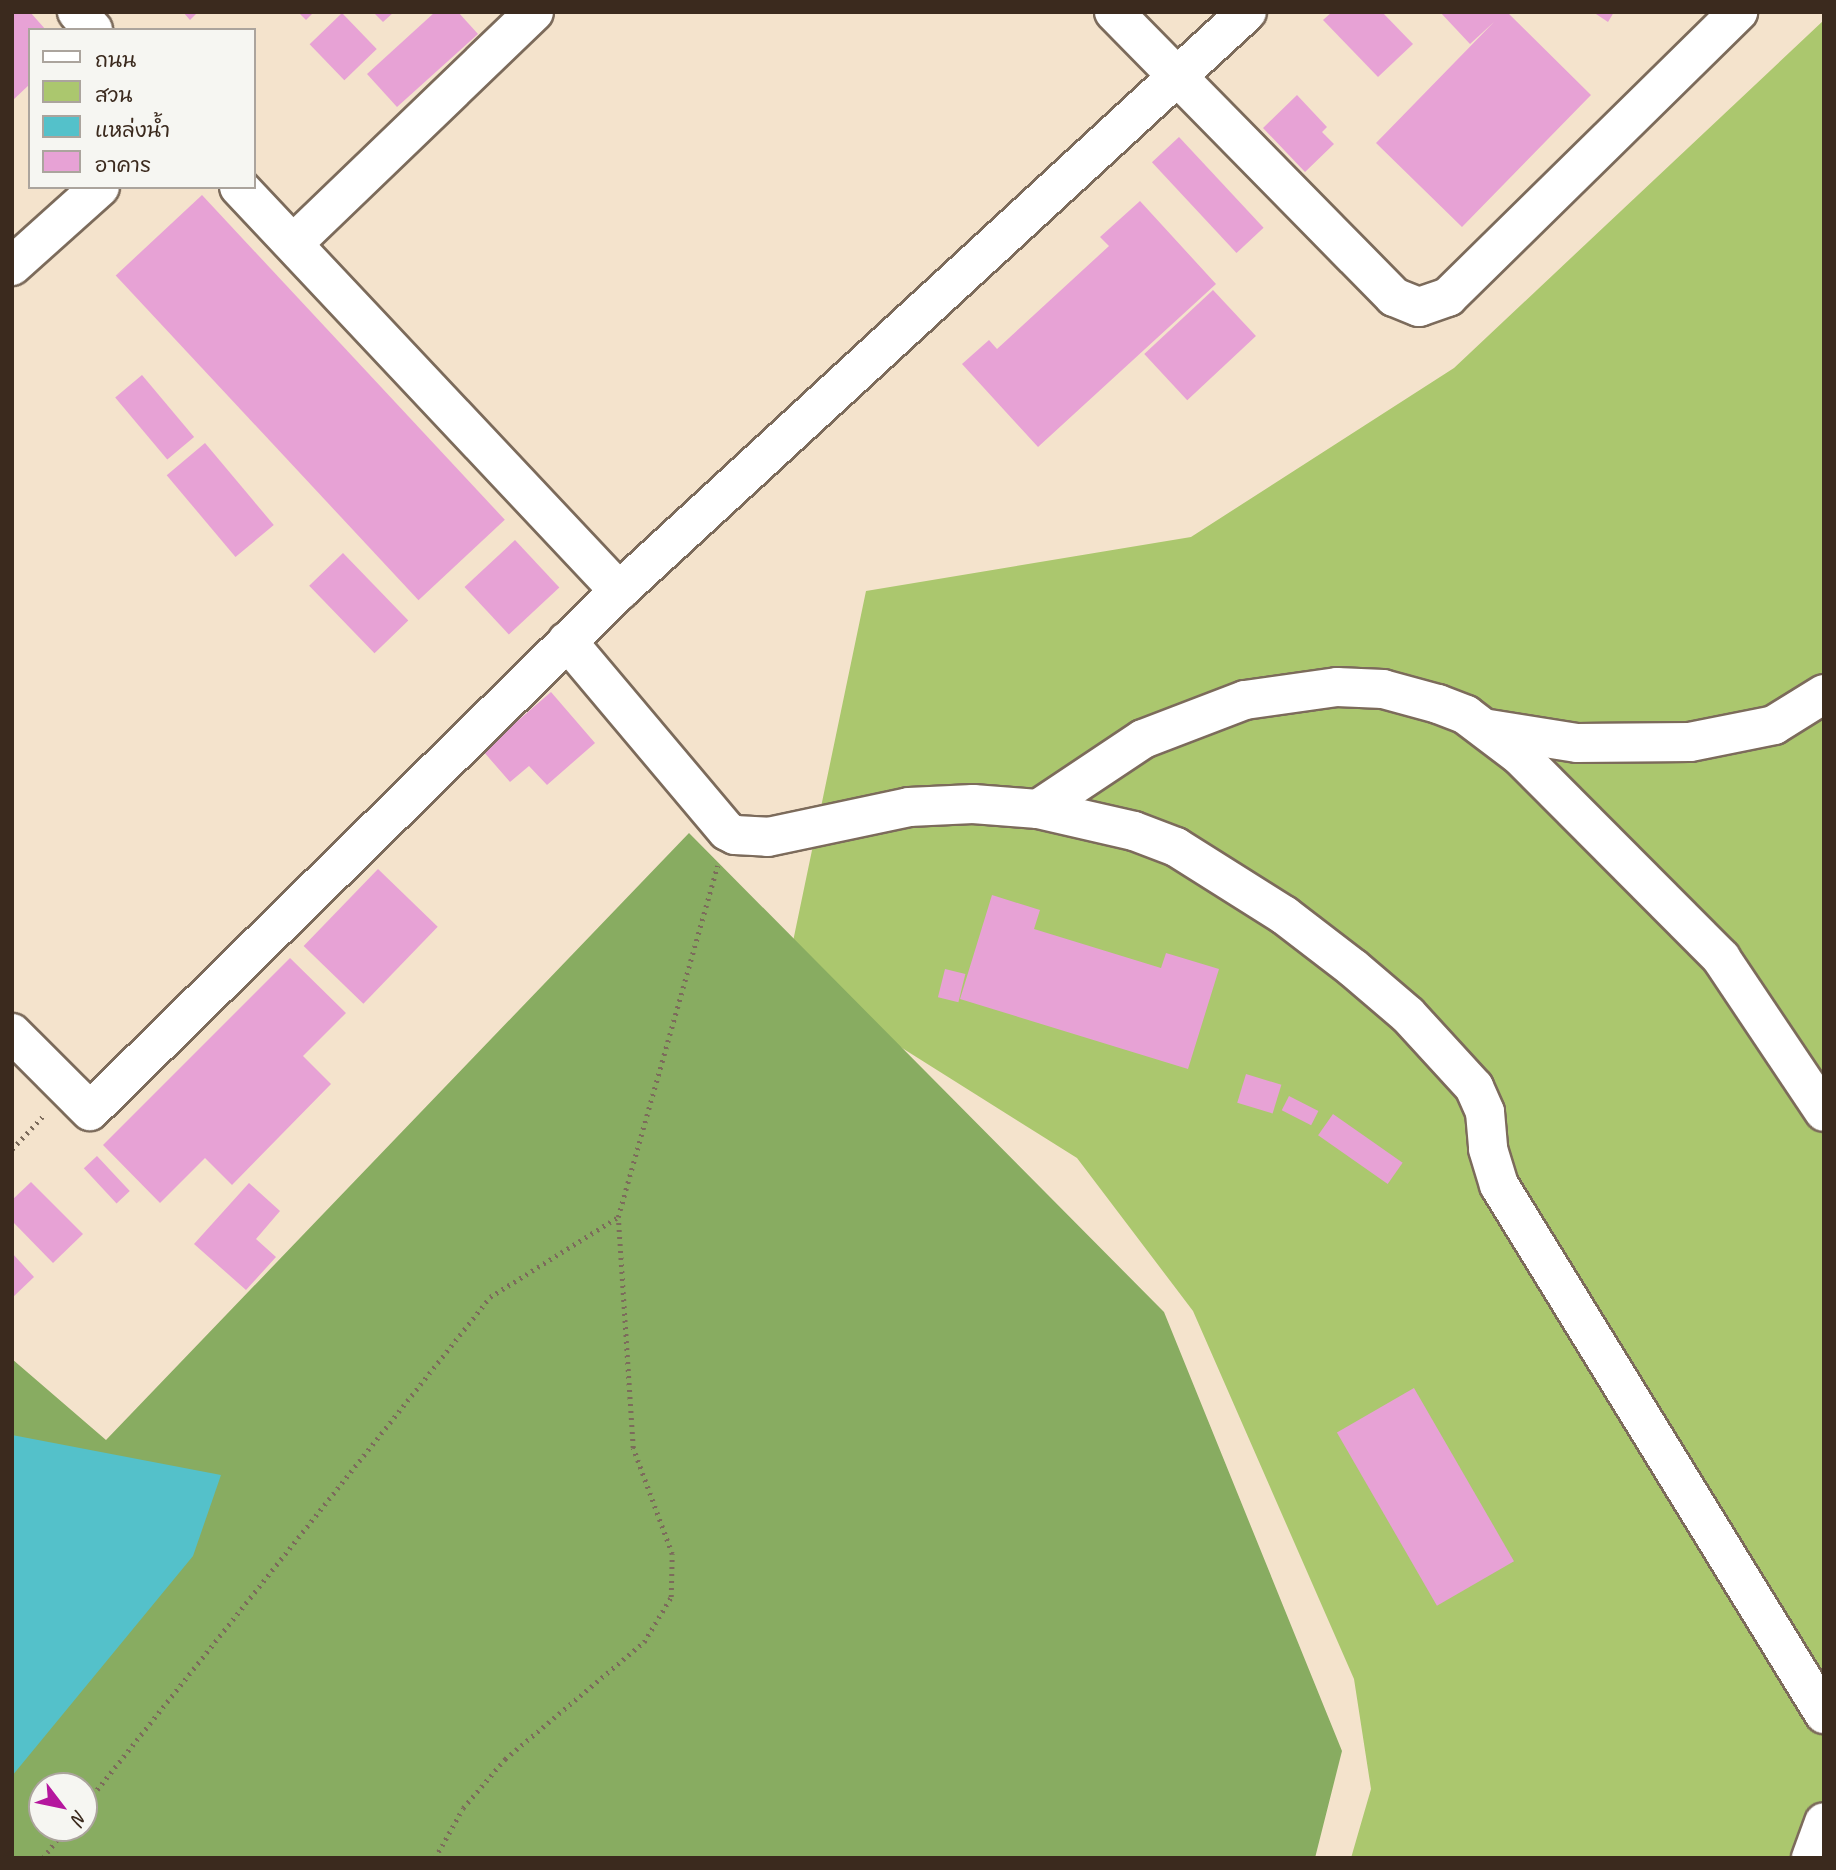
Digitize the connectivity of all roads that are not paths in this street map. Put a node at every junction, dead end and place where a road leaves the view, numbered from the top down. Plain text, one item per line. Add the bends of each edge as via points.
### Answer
1 (77, 12) edge
2 (534, 12) edge
3 (1114, 12) edge
4 (1247, 12) edge
5 (1738, 12) edge
6 (91, 28) edge
7 (1181, 78) junction
8 (98, 189) edge
9 (241, 189) edge
10 (293, 243) junction
11 (12, 266) edge
12 (619, 591) junction
13 (567, 641) junction
14 (1824, 694) edge
15 (1484, 728) junction
16 (1038, 810) junction
17 (12, 1033) edge
18 (1824, 1112) edge
19 (1824, 1714) edge
20 (1824, 1822) edge
21 (1811, 1858) edge

1 - 6 lane
2 - 10 lane
3 - 7 lane
4 - 7 lane
5 - 7 lane via 1448,297 1427,307 1394,297
7 - 12 lane
8 - 11 lane
9 - 10 lane
10 - 12 lane
12 - 13 lane
13 - 16 lane via 727,831 756,839 939,805
13 - 17 lane via 90,1111
14 - 15 lane via 1774,725 1690,742 1577,743
15 - 16 lane via 1447,708 1383,689 1337,687 1277,693 1214,709 1143,739
15 - 18 lane via 1520,756 1721,958
16 - 19 lane via 1143,834 1195,858 1284,915 1353,968 1451,1061 1480,1098 1499,1185
20 - 21 lane

